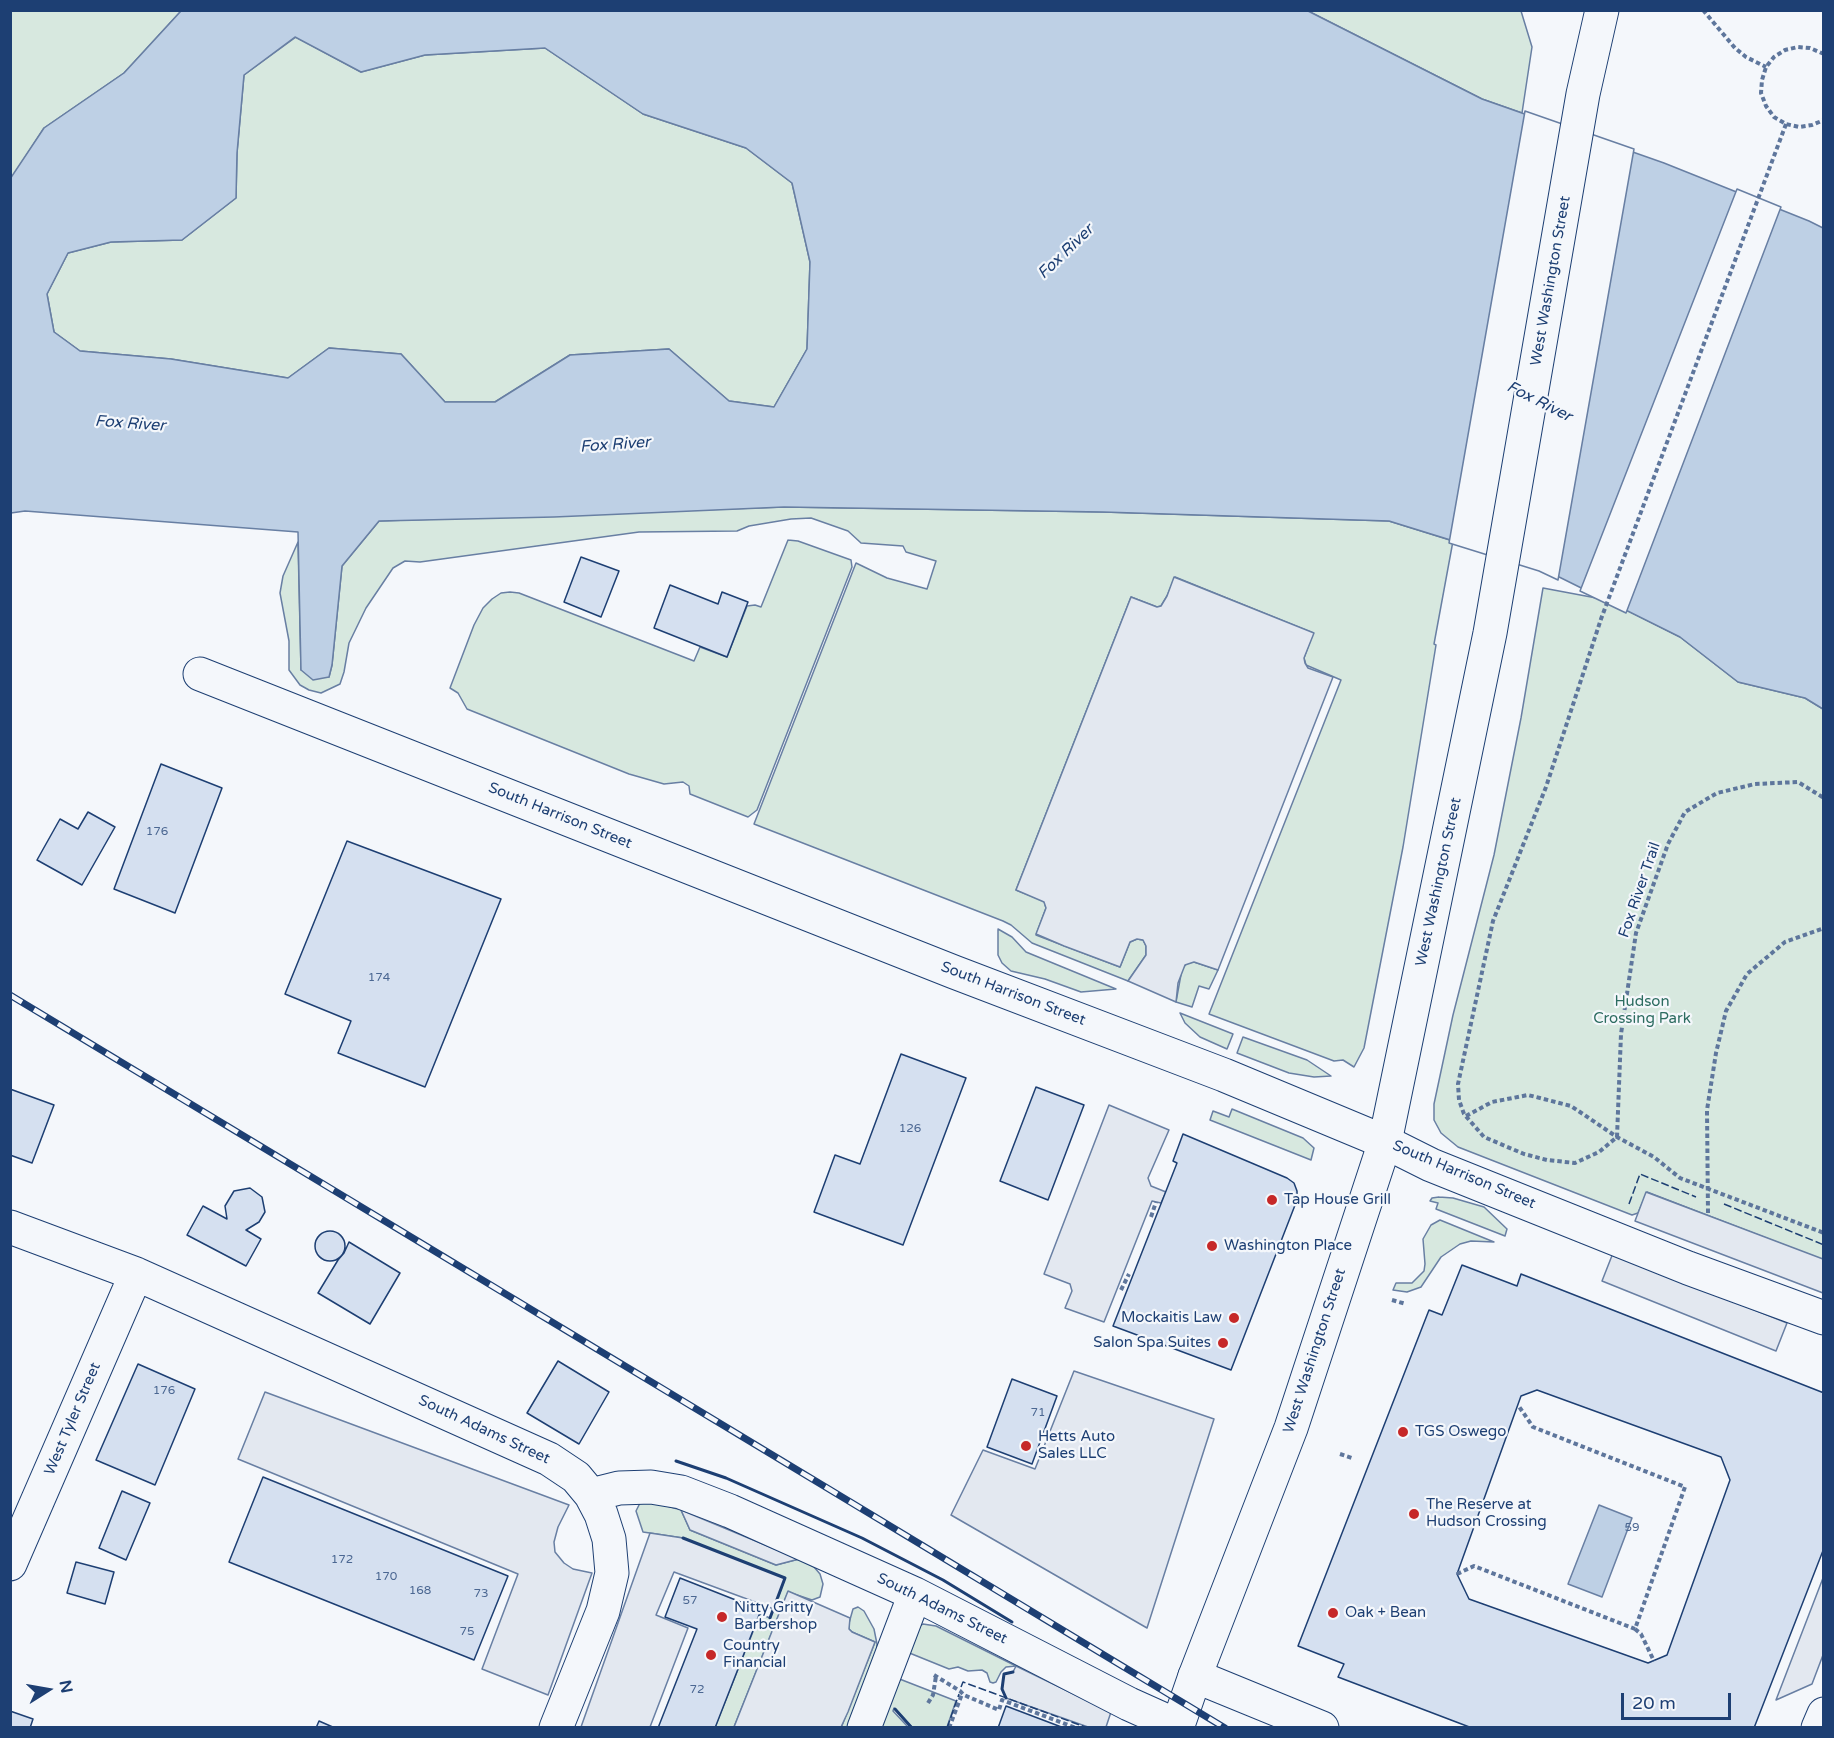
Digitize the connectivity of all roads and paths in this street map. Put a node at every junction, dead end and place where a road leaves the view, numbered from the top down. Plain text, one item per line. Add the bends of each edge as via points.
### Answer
1 (1602, 10) edge
2 (1703, 10) edge
3 (1824, 54) edge
4 (1766, 67) junction
5 (1824, 120) edge
6 (1786, 124) junction
7 (200, 674) dead end
8 (1824, 798) edge
9 (1824, 928) edge
10 (1466, 1116) junction
11 (1617, 1137) junction
12 (1385, 1142) junction
13 (1709, 1189) junction
14 (1156, 1202) dead end
15 (1708, 1213) dead end
16 (1151, 1217) dead end
17 (10, 1227) edge
18 (1824, 1233) edge
19 (136, 1274) junction
20 (1129, 1274) dead end
21 (1121, 1290) dead end
22 (1392, 1300) dead end
23 (1406, 1305) dead end
24 (1824, 1318) edge
25 (1518, 1405) dead end
26 (1340, 1454) dead end
27 (1352, 1458) dead end
28 (591, 1495) junction
29 (10, 1564) edge
30 (1457, 1574) dead end
31 (915, 1594) junction
32 (1635, 1629) junction
33 (1654, 1661) dead end
34 (1195, 1676) junction
35 (962, 1694) junction
36 (928, 1702) dead end
37 (1824, 1714) edge
38 (1178, 1727) edge
39 (556, 1728) edge
40 (864, 1728) edge
41 (949, 1728) edge
42 (1076, 1728) edge
43 (1322, 1728) edge
44 (1818, 1728) edge

1 - 12 street, West Washington Street via 1583,94 1490,633
2 - 4 path via 1735,48
3 - 4 path via 1798,47 1785,50
4 - 6 path via 1761,93 1774,117
5 - 6 path via 1799,127
6 - 10 path via 1601,619 1546,787 1493,921 1458,1084
7 - 12 street, South Harrison Street via 1179,1057
8 - 11 path, Fox River Trail via 1798,782 1755,784 1717,793 1685,812 1668,844 1636,933 1621,1034
9 - 13 path via 1785,942 1770,954 1747,974 1726,1011 1707,1110
10 - 11 path via 1492,1102 1528,1095 1571,1106
10 - 11 path via 1484,1137 1547,1160 1575,1163 1599,1152
11 - 13 path via 1654,1156 1680,1178
12 - 24 street, South Harrison Street via 1431,1165
12 - 34 street, West Washington Street via 1291,1428
13 - 15 path
13 - 18 path
14 - 16 path
17 - 19 street, South Adams Street
19 - 28 street, South Adams Street via 549,1459 576,1477
19 - 29 street, West Tyler Street
20 - 21 path
22 - 23 path
25 - 32 path via 1533,1427 1685,1487
26 - 27 path
28 - 31 street, South Adams Street via 619,1488 651,1487 681,1492
28 - 39 street via 609,1539 612,1573 603,1611
30 - 32 path via 1474,1566
31 - 38 street, South Adams Street
31 - 40 street
32 - 33 path
34 - 38 street, West Washington Street
34 - 43 street
35 - 36 path via 935,1676 933,1695
35 - 41 path
35 - 42 path via 999,1710 1002,1700
37 - 44 street

